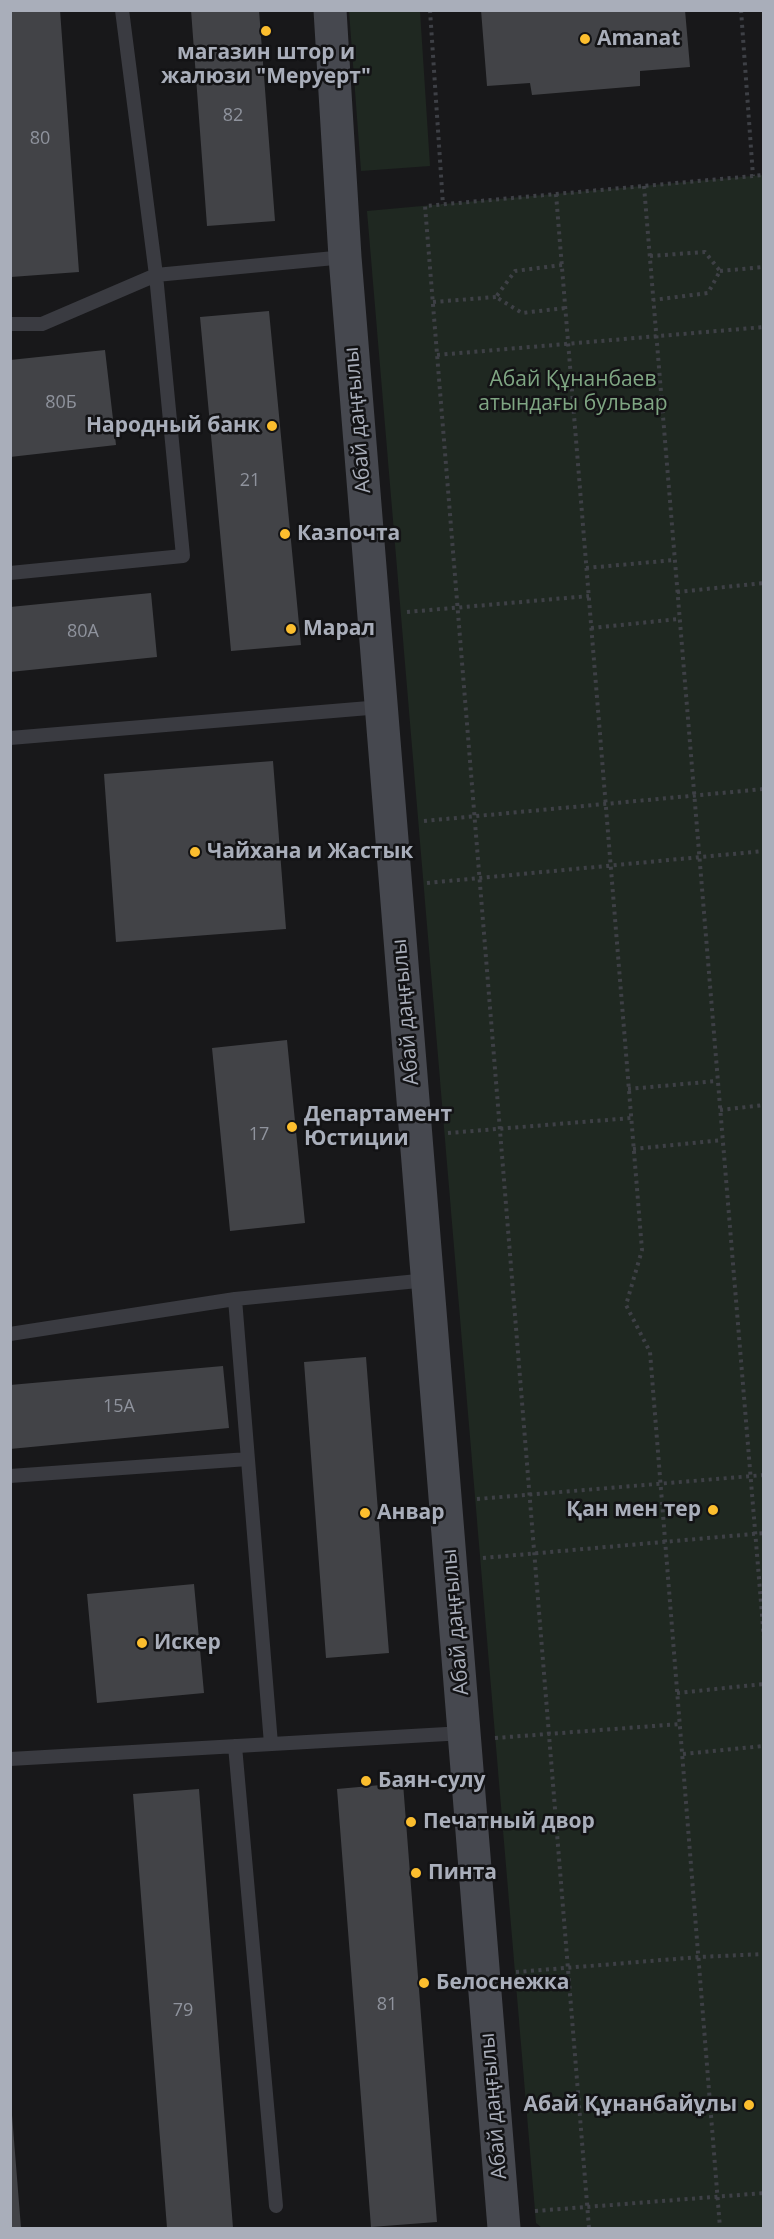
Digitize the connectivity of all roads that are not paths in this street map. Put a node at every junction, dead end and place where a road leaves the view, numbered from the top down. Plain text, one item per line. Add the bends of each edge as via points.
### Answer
1 (122, 10) edge
2 (330, 10) edge
3 (345, 257) junction
4 (156, 275) junction
5 (10, 324) edge
6 (10, 573) edge
7 (381, 707) junction
8 (10, 738) edge
9 (428, 1280) junction
10 (235, 1299) junction
11 (10, 1334) edge
12 (248, 1459) junction
13 (10, 1476) edge
14 (479, 1735) junction
15 (271, 1744) junction
16 (235, 1746) junction
17 (10, 1759) edge
18 (276, 2206) dead end
19 (504, 2229) edge

1 - 4 lane
2 - 3 main road, Абай даңғылы
3 - 4 lane
3 - 7 main road, Абай даңғылы
4 - 5 lane via 42,324
4 - 6 lane via 183,556
7 - 8 lane
7 - 9 main road, Абай даңғылы
9 - 10 lane
9 - 14 main road, Абай даңғылы
10 - 11 lane
10 - 12 lane
12 - 13 lane
12 - 15 lane
14 - 15 lane
14 - 19 main road, Абай даңғылы
15 - 16 lane
16 - 17 lane
16 - 18 lane

